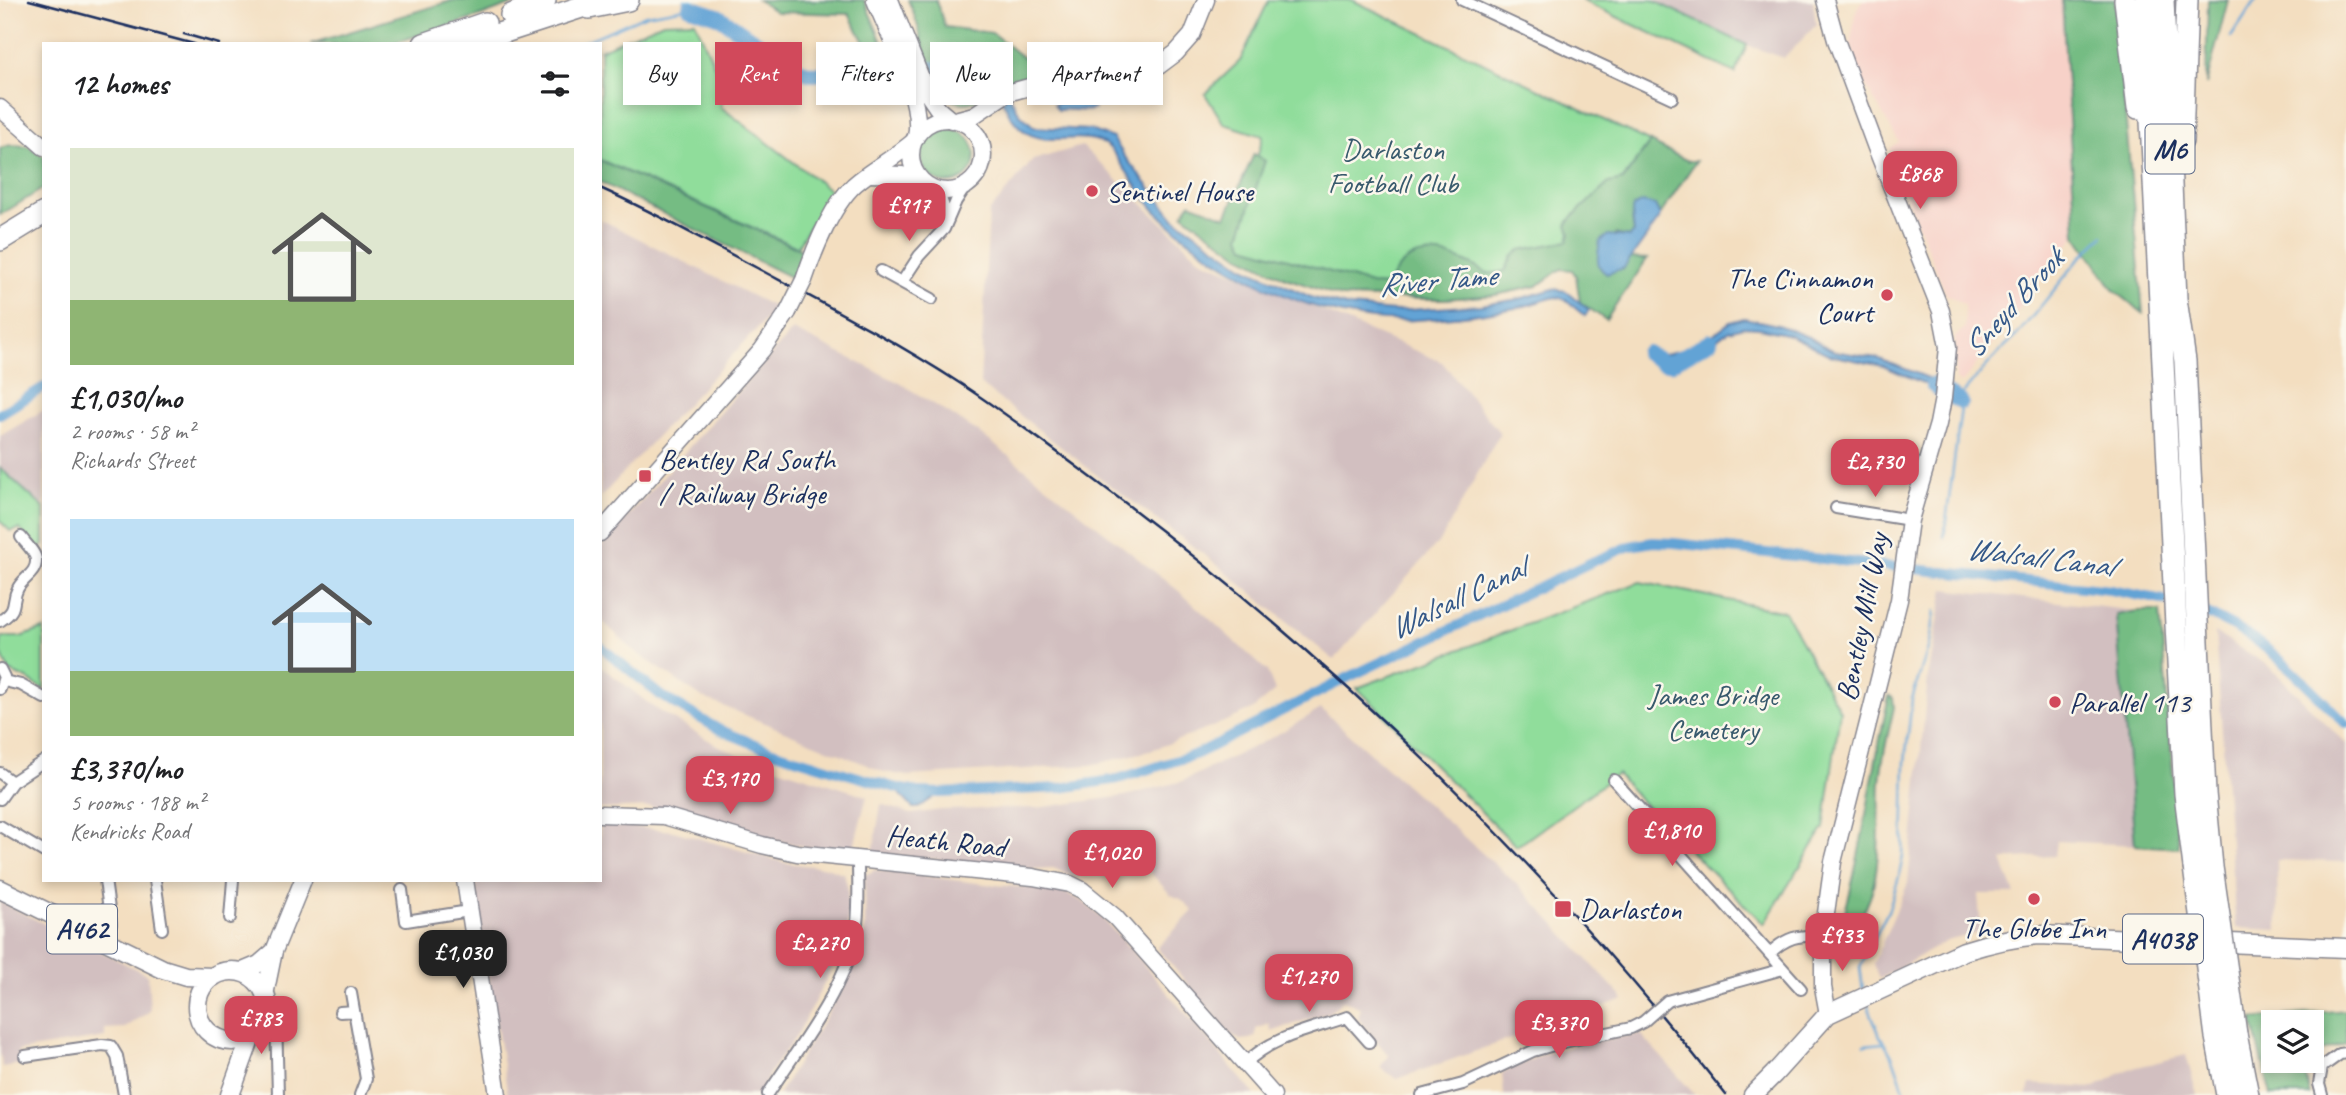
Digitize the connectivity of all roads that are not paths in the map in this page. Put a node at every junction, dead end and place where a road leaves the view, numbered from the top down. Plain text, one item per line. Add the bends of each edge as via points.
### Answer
1 (603, 0) edge
2 (628, 0) edge
3 (875, 0) edge
4 (890, 0) edge
5 (1206, 0) edge
6 (1462, 0) edge
7 (2125, 0) edge
8 (2146, 0) edge
9 (2163, 0) edge
10 (2187, 0) edge
11 (1826, 3) edge
12 (551, 5) edge
13 (430, 42) edge
14 (472, 42) edge
15 (899, 42) edge
16 (900, 42) edge
17 (916, 84) joint
18 (1013, 91) edge
19 (1672, 98) dead end
20 (989, 105) edge
21 (991, 105) edge
22 (0, 108) edge
23 (953, 120) junction
24 (915, 139) junction
25 (980, 140) junction
26 (42, 145) edge
27 (868, 174) junction
28 (966, 186) junction
29 (930, 187) junction
30 (42, 198) edge
31 (42, 214) edge
32 (948, 220) junction
33 (0, 223) edge
34 (0, 240) edge
35 (881, 271) dead end
36 (902, 282) junction
37 (2168, 298) junction
38 (932, 299) dead end
39 (1836, 508) dead end
40 (1910, 520) junction
41 (602, 531) edge
42 (21, 537) dead end
43 (40, 555) edge
44 (0, 621) edge
45 (0, 669) edge
46 (2, 685) edge
47 (42, 697) edge
48 (42, 762) edge
49 (0, 773) edge
50 (1614, 780) dead end
51 (12, 782) junction
52 (0, 799) edge
53 (602, 814) edge
54 (0, 826) edge
55 (42, 851) edge
56 (858, 860) junction
57 (2203, 867) junction
58 (105, 882) edge
59 (155, 882) edge
60 (233, 882) edge
61 (302, 882) edge
62 (465, 882) edge
63 (0, 889) edge
64 (402, 890) dead end
65 (109, 910) junction
66 (469, 911) junction
67 (94, 912) dead end
68 (230, 918) dead end
69 (111, 924) dead end
70 (162, 929) dead end
71 (1824, 935) junction
72 (2346, 948) edge
73 (274, 951) junction
74 (1770, 953) junction
75 (163, 969) junction
76 (1783, 969) junction
77 (240, 972) junction
78 (213, 977) junction
79 (1801, 989) dead end
80 (351, 993) dead end
81 (265, 995) junction
82 (198, 1005) junction
83 (354, 1011) junction
84 (340, 1012) dead end
85 (1828, 1014) junction
86 (276, 1017) dead end
87 (252, 1034) junction
88 (2226, 1035) junction
89 (216, 1037) junction
90 (1369, 1042) dead end
91 (2346, 1054) edge
92 (25, 1056) dead end
93 (1246, 1063) junction
94 (236, 1077) junction
95 (768, 1094) edge
96 (124, 1095) edge
97 (230, 1095) edge
98 (278, 1095) edge
99 (360, 1095) edge
100 (498, 1095) edge
101 (1273, 1095) edge
102 (1422, 1095) edge
103 (1753, 1095) edge
104 (2227, 1095) edge
105 (2248, 1095) edge
106 (2322, 1095) edge

1 - 12 highway
2 - 12 highway
3 - 15 street
4 - 16 street
5 - 18 street via 1192,35 1156,68 1132,78 1111,81 1069,76
6 - 19 street
7 - 37 highway
8 - 37 highway, M6
9 - 37 highway, M6
10 - 37 highway
11 - 40 street, Bentley Mill Way via 1874,145 1947,335 1945,391
12 - 13 highway
12 - 14 highway
17 - 23 street
17 - 24 street
20 - 23 street
21 - 25 street
22 - 26 street
23 - 24 street via 930,124
23 - 25 street via 974,131
24 - 27 street
24 - 29 street via 914,170
25 - 28 street via 982,164
27 - 29 street via 902,174
27 - 41 street, bridge via 841,200 788,312 762,350
28 - 29 street via 951,191
28 - 32 street
29 - 32 street
30 - 33 highway
31 - 34 highway
32 - 36 street
35 - 36 street
36 - 38 street
37 - 57 highway, M6 via 2172,555 2185,794
37 - 57 highway, M6 via 2185,361 2205,793
39 - 40 street
40 - 71 street, Bentley Mill Way via 1899,600 1833,862
42 - 43 street
43 - 44 street via 34,570 18,587 10,613
45 - 46 street
46 - 47 street via 21,685
48 - 51 street
49 - 51 street
50 - 74 street
51 - 52 street
53 - 56 street, Heath Road via 664,816 774,848
54 - 55 street
56 - 93 street, Heath Road via 1033,877 1082,890 1115,917
56 - 95 street via 855,938 819,1015
57 - 88 highway, M6, bridge
58 - 65 street
59 - 70 street
60 - 68 street
61 - 73 street
62 - 66 street
63 - 75 main road, A462
64 - 66 street via 406,921
65 - 67 street
65 - 69 street
66 - 100 street
71 - 74 street via 1795,936
71 - 85 street, Bentley Mill Way via 1823,987
72 - 85 main road, A4038 via 2027,936 1980,946
73 - 77 street
73 - 81 street
74 - 76 street
75 - 78 main road, A462
75 - 82 main road, A462
76 - 79 street
76 - 102 street, bridge via 1667,1002 1631,1028 1533,1051 1463,1084
77 - 78 main road
77 - 81 main road via 258,982
78 - 82 main road via 201,990
80 - 83 street
81 - 87 main road via 265,1018
82 - 89 main road via 204,1026
83 - 84 street
83 - 99 street via 366,1079
85 - 103 main road, A4038
86 - 98 street
87 - 89 main road via 235,1040
87 - 94 main road
88 - 104 highway, M6
88 - 105 highway, M6
89 - 94 main road
90 - 93 street via 1347,1017 1269,1044
91 - 106 street via 2322,1067
92 - 96 street via 111,1046
93 - 101 street, Heath Road
94 - 97 main road

